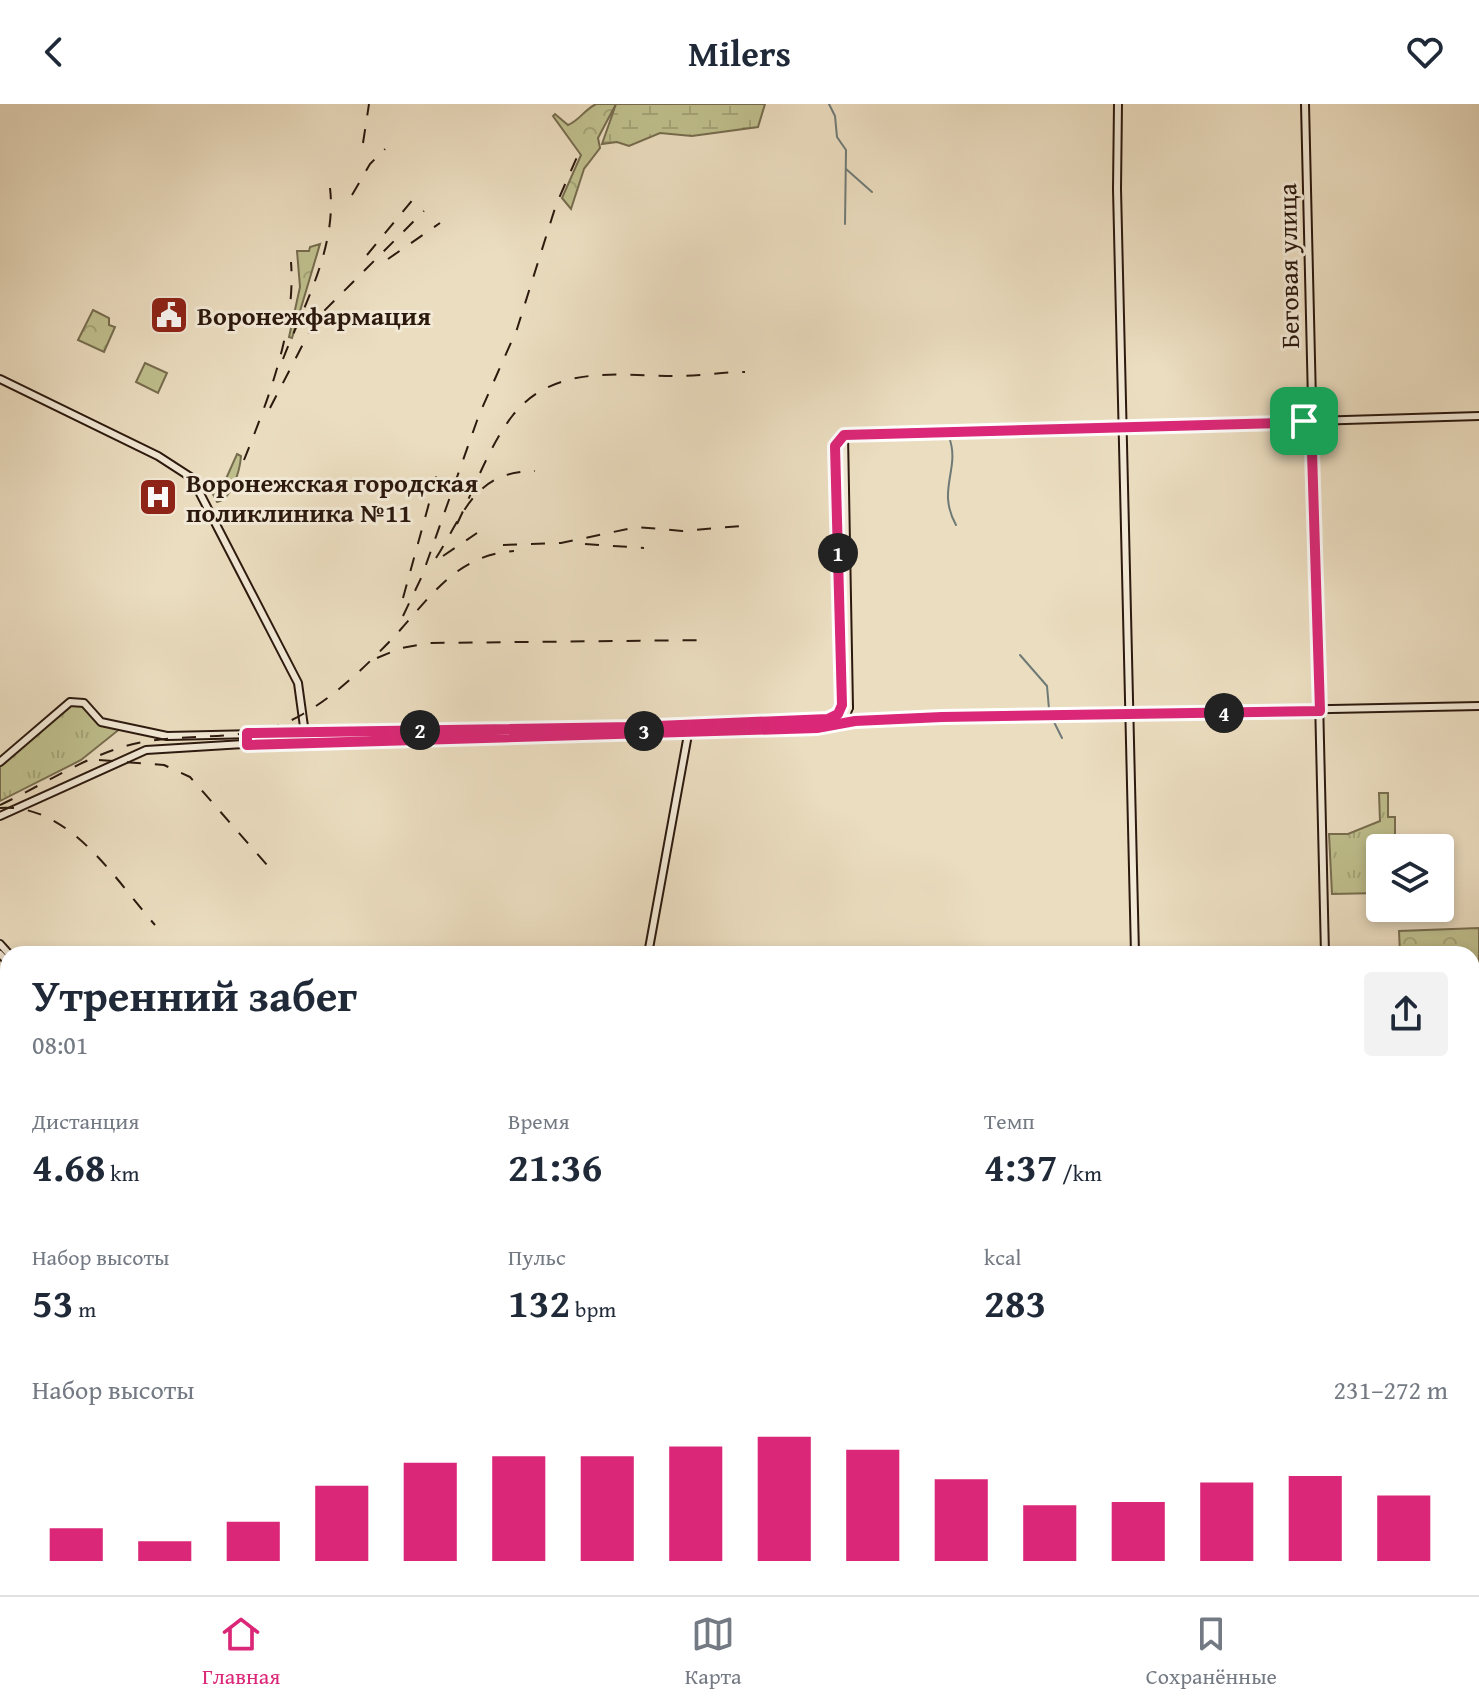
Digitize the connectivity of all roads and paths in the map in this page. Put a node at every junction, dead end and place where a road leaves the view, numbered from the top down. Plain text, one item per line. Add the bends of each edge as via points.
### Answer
1 (1118, 104) edge
2 (1305, 104) edge
3 (0, 379) edge
4 (1479, 416) edge
5 (1311, 419) junction
6 (1122, 428) junction
7 (844, 435) junction
8 (836, 467) junction
9 (845, 479) junction
10 (1479, 706) edge
11 (849, 707) junction
12 (1320, 711) junction
13 (1130, 715) junction
14 (828, 719) junction
15 (855, 721) junction
16 (689, 728) junction
17 (247, 733) junction
18 (305, 733) junction
19 (305, 742) junction
20 (247, 745) junction
21 (0, 762) edge
22 (0, 816) edge
23 (649, 946) edge
24 (1135, 946) edge
25 (1325, 946) edge

1 - 6 main road
2 - 5 main road, Беговая улица
3 - 18 main road via 192,478 298,683
4 - 5 main road
5 - 6 main road
5 - 12 main road, Беговая улица
6 - 7 main road
6 - 13 main road
7 - 8 main road via 835,446
7 - 9 main road
8 - 9 main road
8 - 14 main road via 842,705
9 - 11 main road
10 - 12 main road
11 - 14 main road via 841,718
11 - 15 main road
12 - 13 main road
12 - 25 main road, Беговая улица
13 - 15 main road
13 - 24 main road
14 - 16 main road
15 - 16 main road via 831,727
16 - 18 main road
16 - 19 main road
16 - 23 main road
17 - 18 main road
17 - 20 main road
17 - 21 main road via 153,735 101,722 76,701
18 - 19 main road
19 - 20 main road
20 - 22 main road via 136,753

